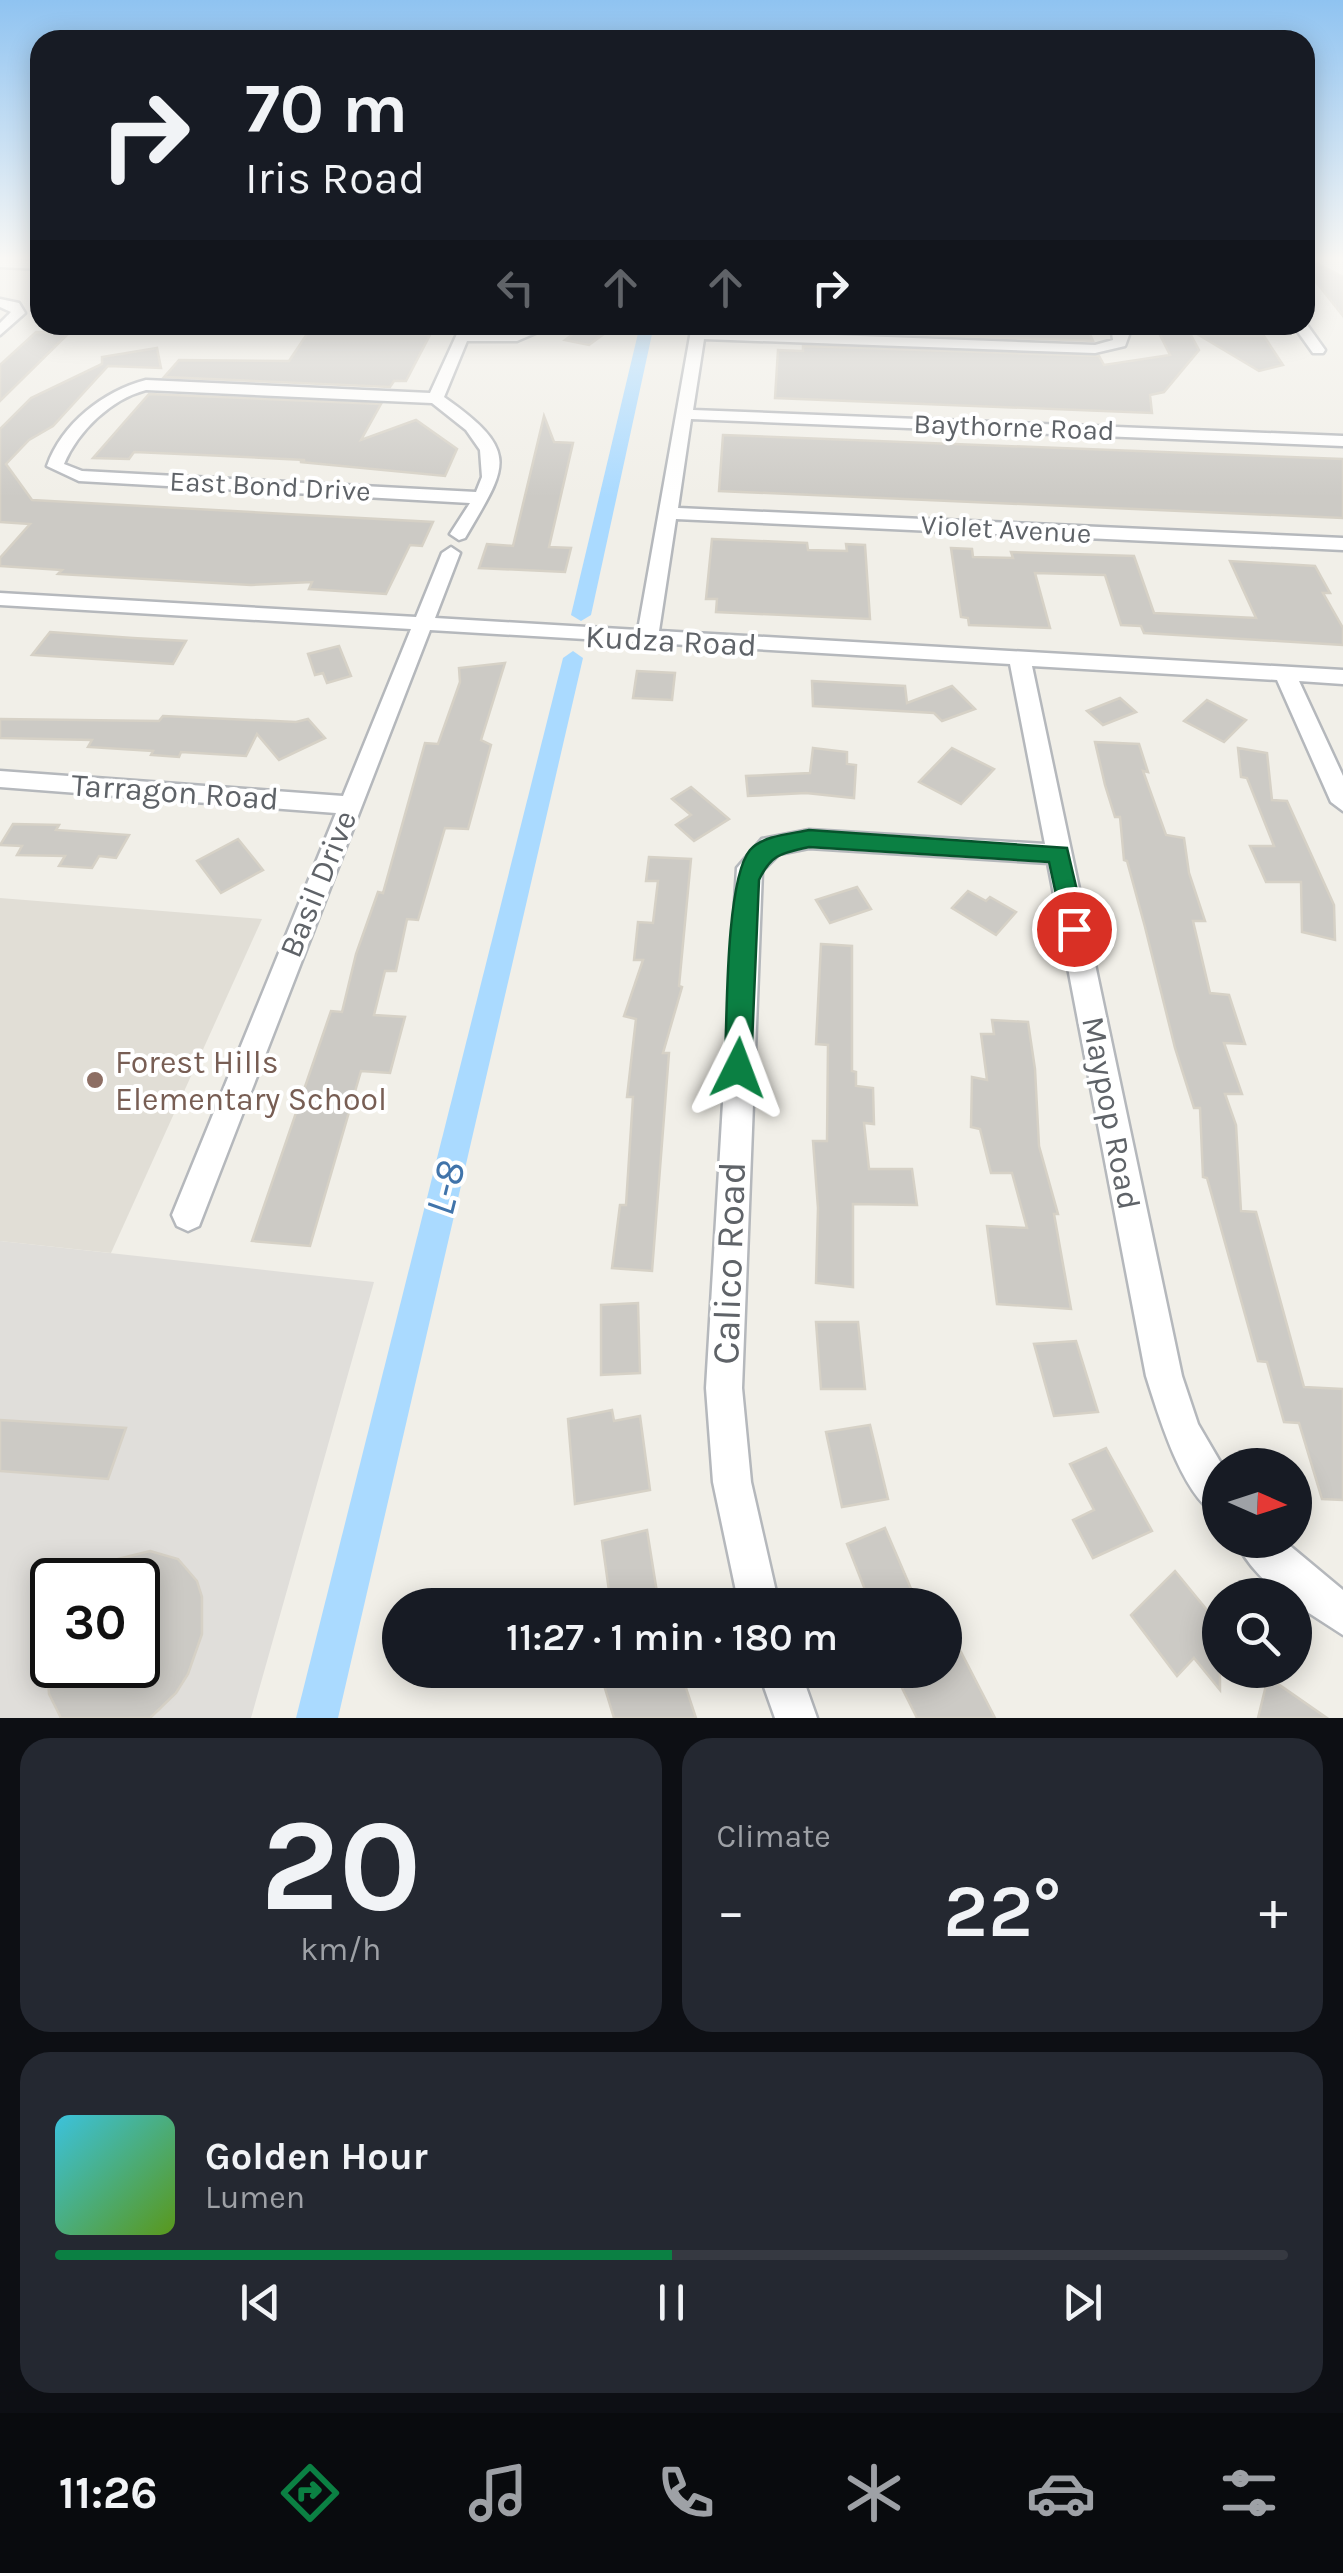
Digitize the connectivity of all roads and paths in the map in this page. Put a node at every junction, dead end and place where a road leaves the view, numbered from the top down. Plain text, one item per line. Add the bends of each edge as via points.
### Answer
1 (520, 336) edge
2 (697, 336) edge
3 (827, 336) edge
4 (1122, 336) edge
5 (1308, 336) edge
6 (1318, 350) dead end
7 (436, 398) junction
8 (684, 414) junction
9 (1343, 441) edge
10 (482, 498) junction
11 (668, 513) junction
12 (1343, 544) edge
13 (0, 599) edge
14 (421, 625) junction
15 (647, 640) junction
16 (1020, 660) junction
17 (1285, 674) junction
18 (1343, 678) edge
19 (0, 779) edge
20 (1343, 802) edge
21 (350, 805) junction
22 (1059, 854) junction
23 (188, 1215) dead end
24 (1202, 1466) edge
25 (1273, 1558) edge
26 (755, 1588) edge
27 (1343, 1615) edge
28 (785, 1688) edge
29 (796, 1718) edge

1 - 7 street via 462,337
2 - 8 street
3 - 4 street via 1095,349 1120,343
5 - 6 street
7 - 10 street, Basil Drive via 486,442 492,476
7 - 10 street, East Bond Drive via 158,385 108,401 54,460 59,471 79,476
8 - 9 street, Baythorne Road
8 - 11 street
10 - 14 street, Basil Drive
11 - 12 street, Violet Avenue
11 - 15 street
13 - 14 street, Kudza Road
14 - 15 street, Kudza Road
14 - 21 street, Basil Drive
15 - 16 street, Kudza Road
16 - 17 street, Kudza Road
16 - 22 street, Maypop Road
17 - 18 street, Kudza Road
17 - 20 street
19 - 21 street, Tarragon Road
21 - 23 street, Basil Drive
22 - 24 street, Maypop Road via 1164,1376
22 - 26 street, Calico Road via 809,839 771,846 758,856 748,880 724,1388 732,1482
25 - 27 street
28 - 29 street

